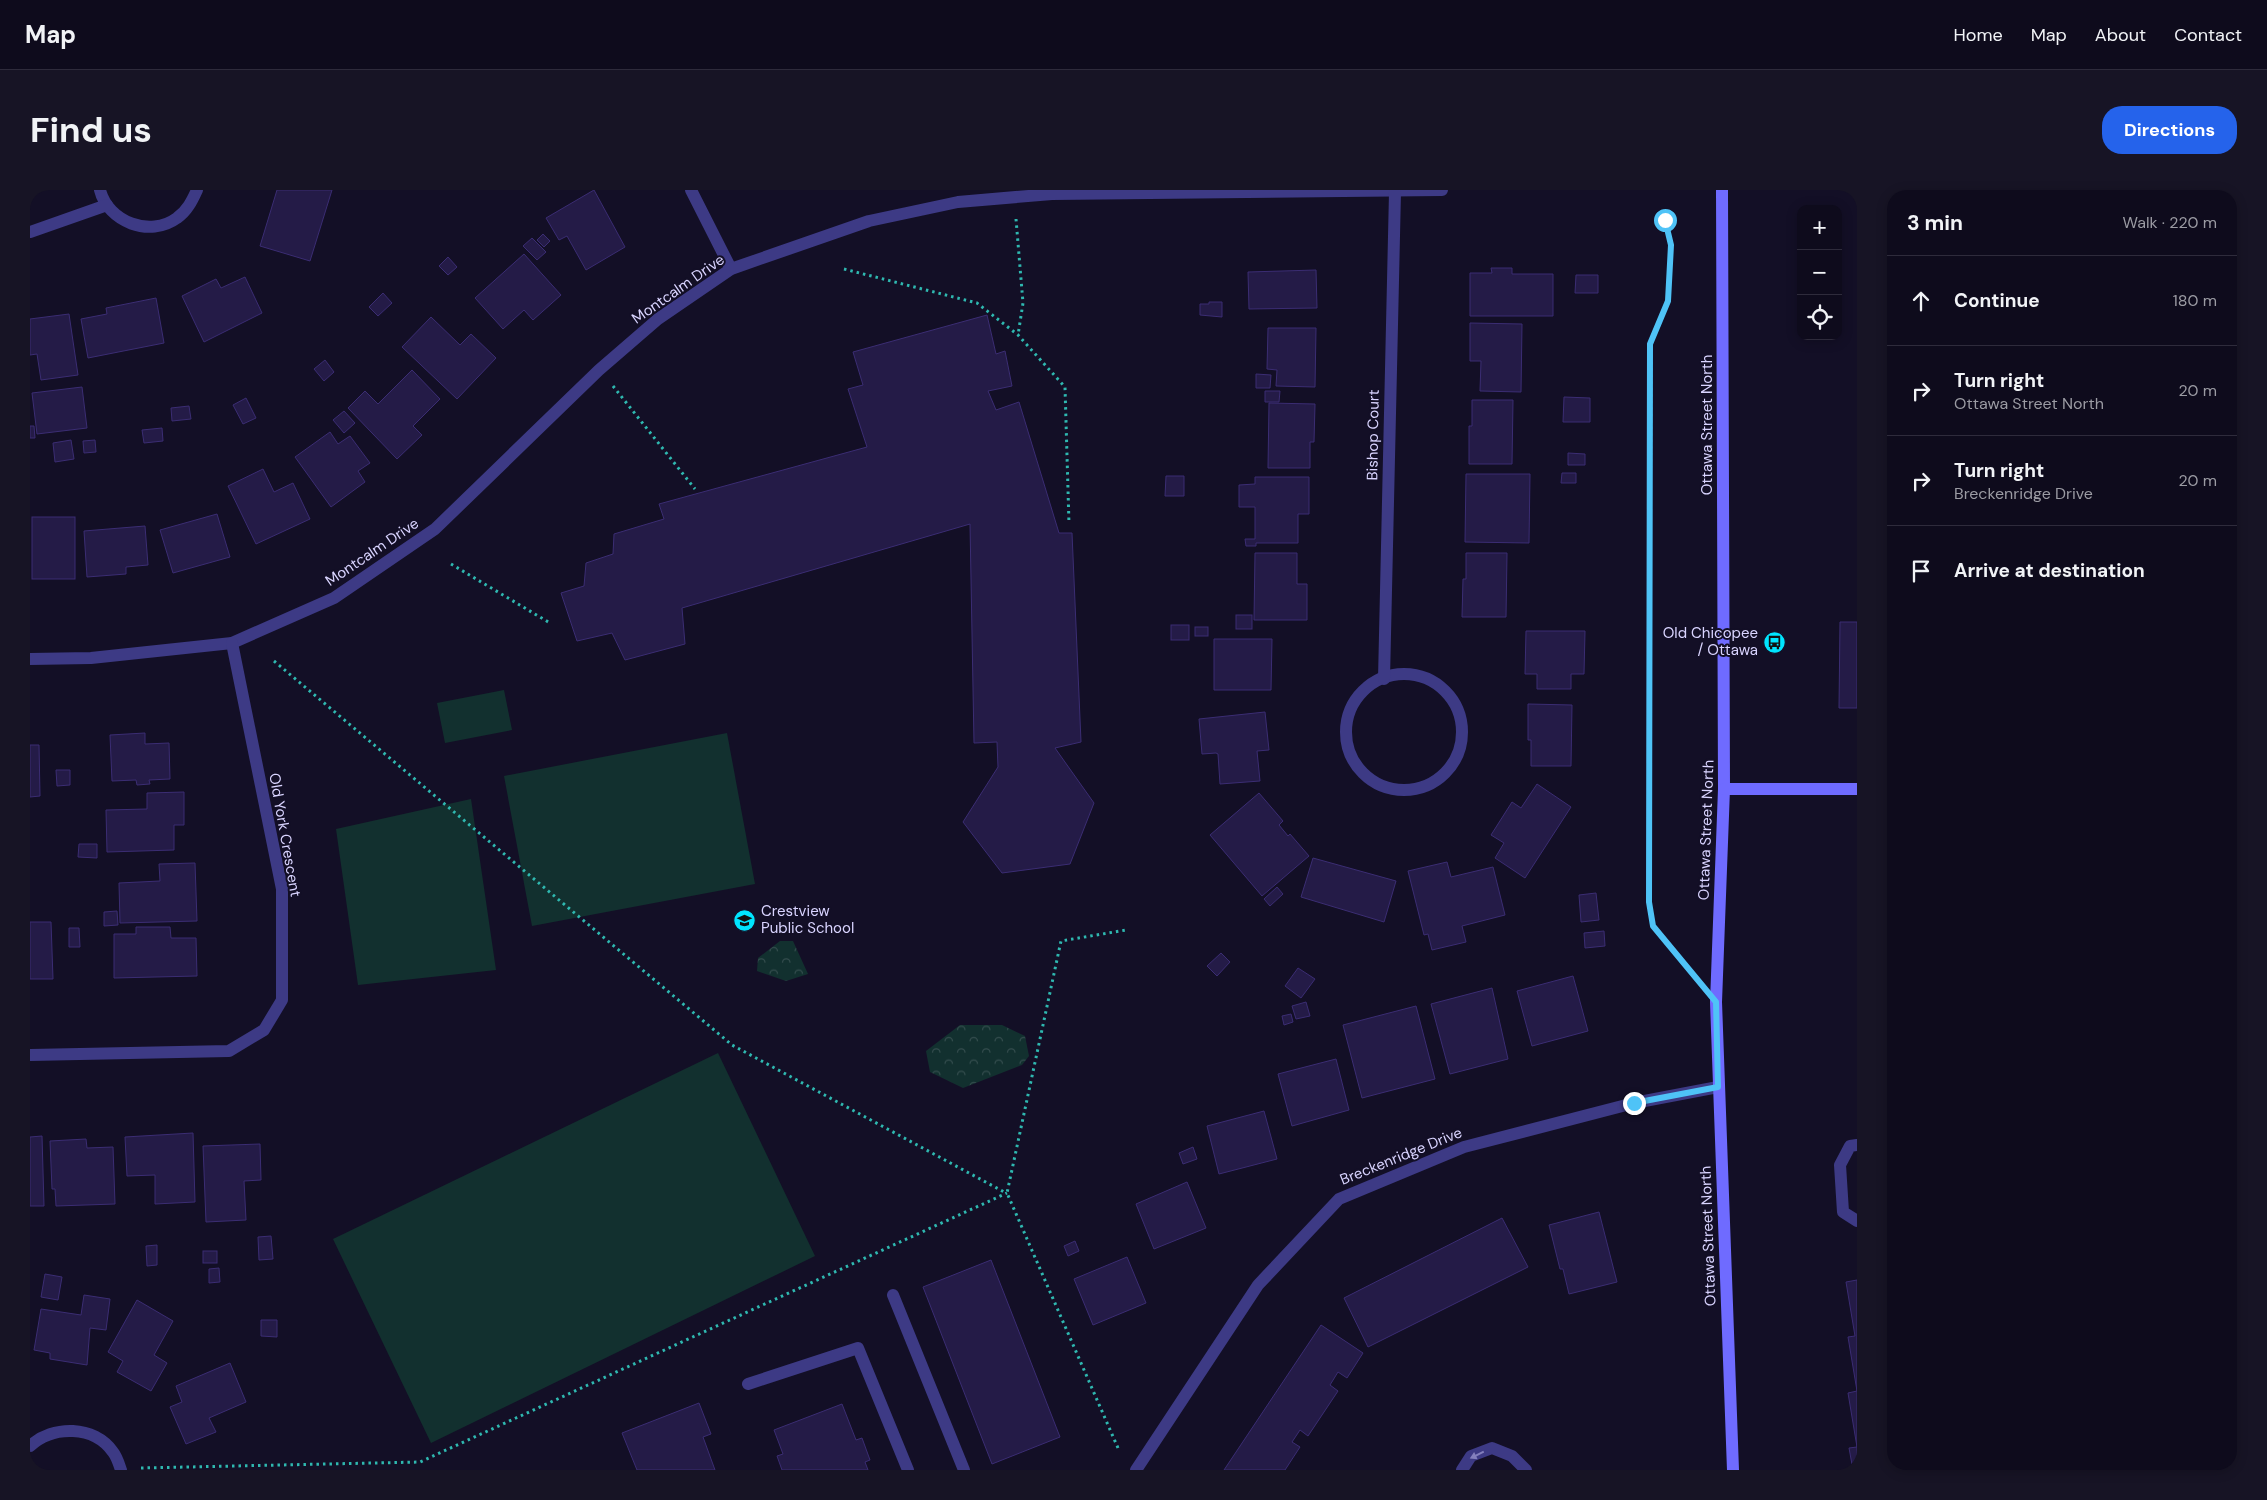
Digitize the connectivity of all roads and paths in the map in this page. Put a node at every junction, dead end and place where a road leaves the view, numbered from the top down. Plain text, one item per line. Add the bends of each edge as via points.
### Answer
1 (100, 190) edge
2 (197, 190) edge
3 (691, 190) edge
4 (1442, 190) edge
5 (1722, 190) edge
6 (1052, 192) edge
7 (1395, 192) junction
8 (1015, 197) junction
9 (107, 205) junction
10 (1663, 210) dead end
11 (30, 232) edge
12 (731, 269) junction
13 (844, 269) dead end
14 (1018, 335) junction
15 (599, 370) junction
16 (695, 489) dead end
17 (1069, 524) dead end
18 (451, 564) dead end
19 (550, 622) dead end
20 (232, 643) junction
21 (30, 659) edge
22 (274, 661) dead end
23 (1384, 678) junction
24 (1724, 789) junction
25 (1857, 789) edge
26 (1126, 930) dead end
27 (1716, 1002) junction
28 (30, 1055) edge
29 (1718, 1087) junction
30 (1857, 1145) edge
31 (1007, 1193) junction
32 (1857, 1221) edge
33 (893, 1295) dead end
34 (748, 1384) dead end
35 (30, 1446) edge
36 (1118, 1448) dead end
37 (122, 1470) edge
38 (135, 1470) edge
39 (908, 1470) edge
40 (964, 1470) edge
41 (1136, 1470) edge
42 (1462, 1470) edge
43 (1526, 1470) edge
44 (1733, 1470) edge

1 - 9 street
2 - 9 street via 190,206 177,218 146,227 129,223
3 - 12 street
4 - 7 street, Montcalm Drive
5 - 24 main road, Ottawa Street North
6 - 7 street, Montcalm Drive
6 - 8 street, Montcalm Drive
7 - 23 street, Bishop Court
8 - 12 street, Montcalm Drive via 958,202 869,221
8 - 14 path via 1023,303
9 - 11 street
10 - 27 path via 1671,245 1668,301 1650,344 1649,902 1653,926
12 - 15 street, Montcalm Drive via 658,318
13 - 14 path via 977,303
14 - 17 path via 1065,387
15 - 16 path
15 - 20 street, Montcalm Drive via 435,529 334,598
18 - 19 path
20 - 21 street, Montcalm Drive via 91,658
20 - 28 street, Old York Crescent via 282,890 282,1000 264,1030 229,1051
22 - 31 path via 732,1045
23 - 23 street via 1373,682 1353,703 1344,733 1352,762 1375,784 1401,791 1428,786 1448,771 1458,754 1461,722 1456,706 1444,689 1428,679 1402,673
24 - 25 main road
24 - 27 main road, Ottawa Street North
26 - 31 path via 1061,942
27 - 29 main road, Ottawa Street North
29 - 41 street, Breckenridge Drive via 1634,1103 1464,1147 1339,1199 1258,1286
29 - 44 main road, Ottawa Street North
30 - 32 street via 1850,1146 1840,1165 1843,1212
31 - 36 path
31 - 38 path via 420,1462
33 - 40 street
34 - 39 street via 858,1348
35 - 37 street via 46,1435 65,1430 85,1433 113,1452
43 -> 42 street via 1512,1456 1492,1448 1471,1456

